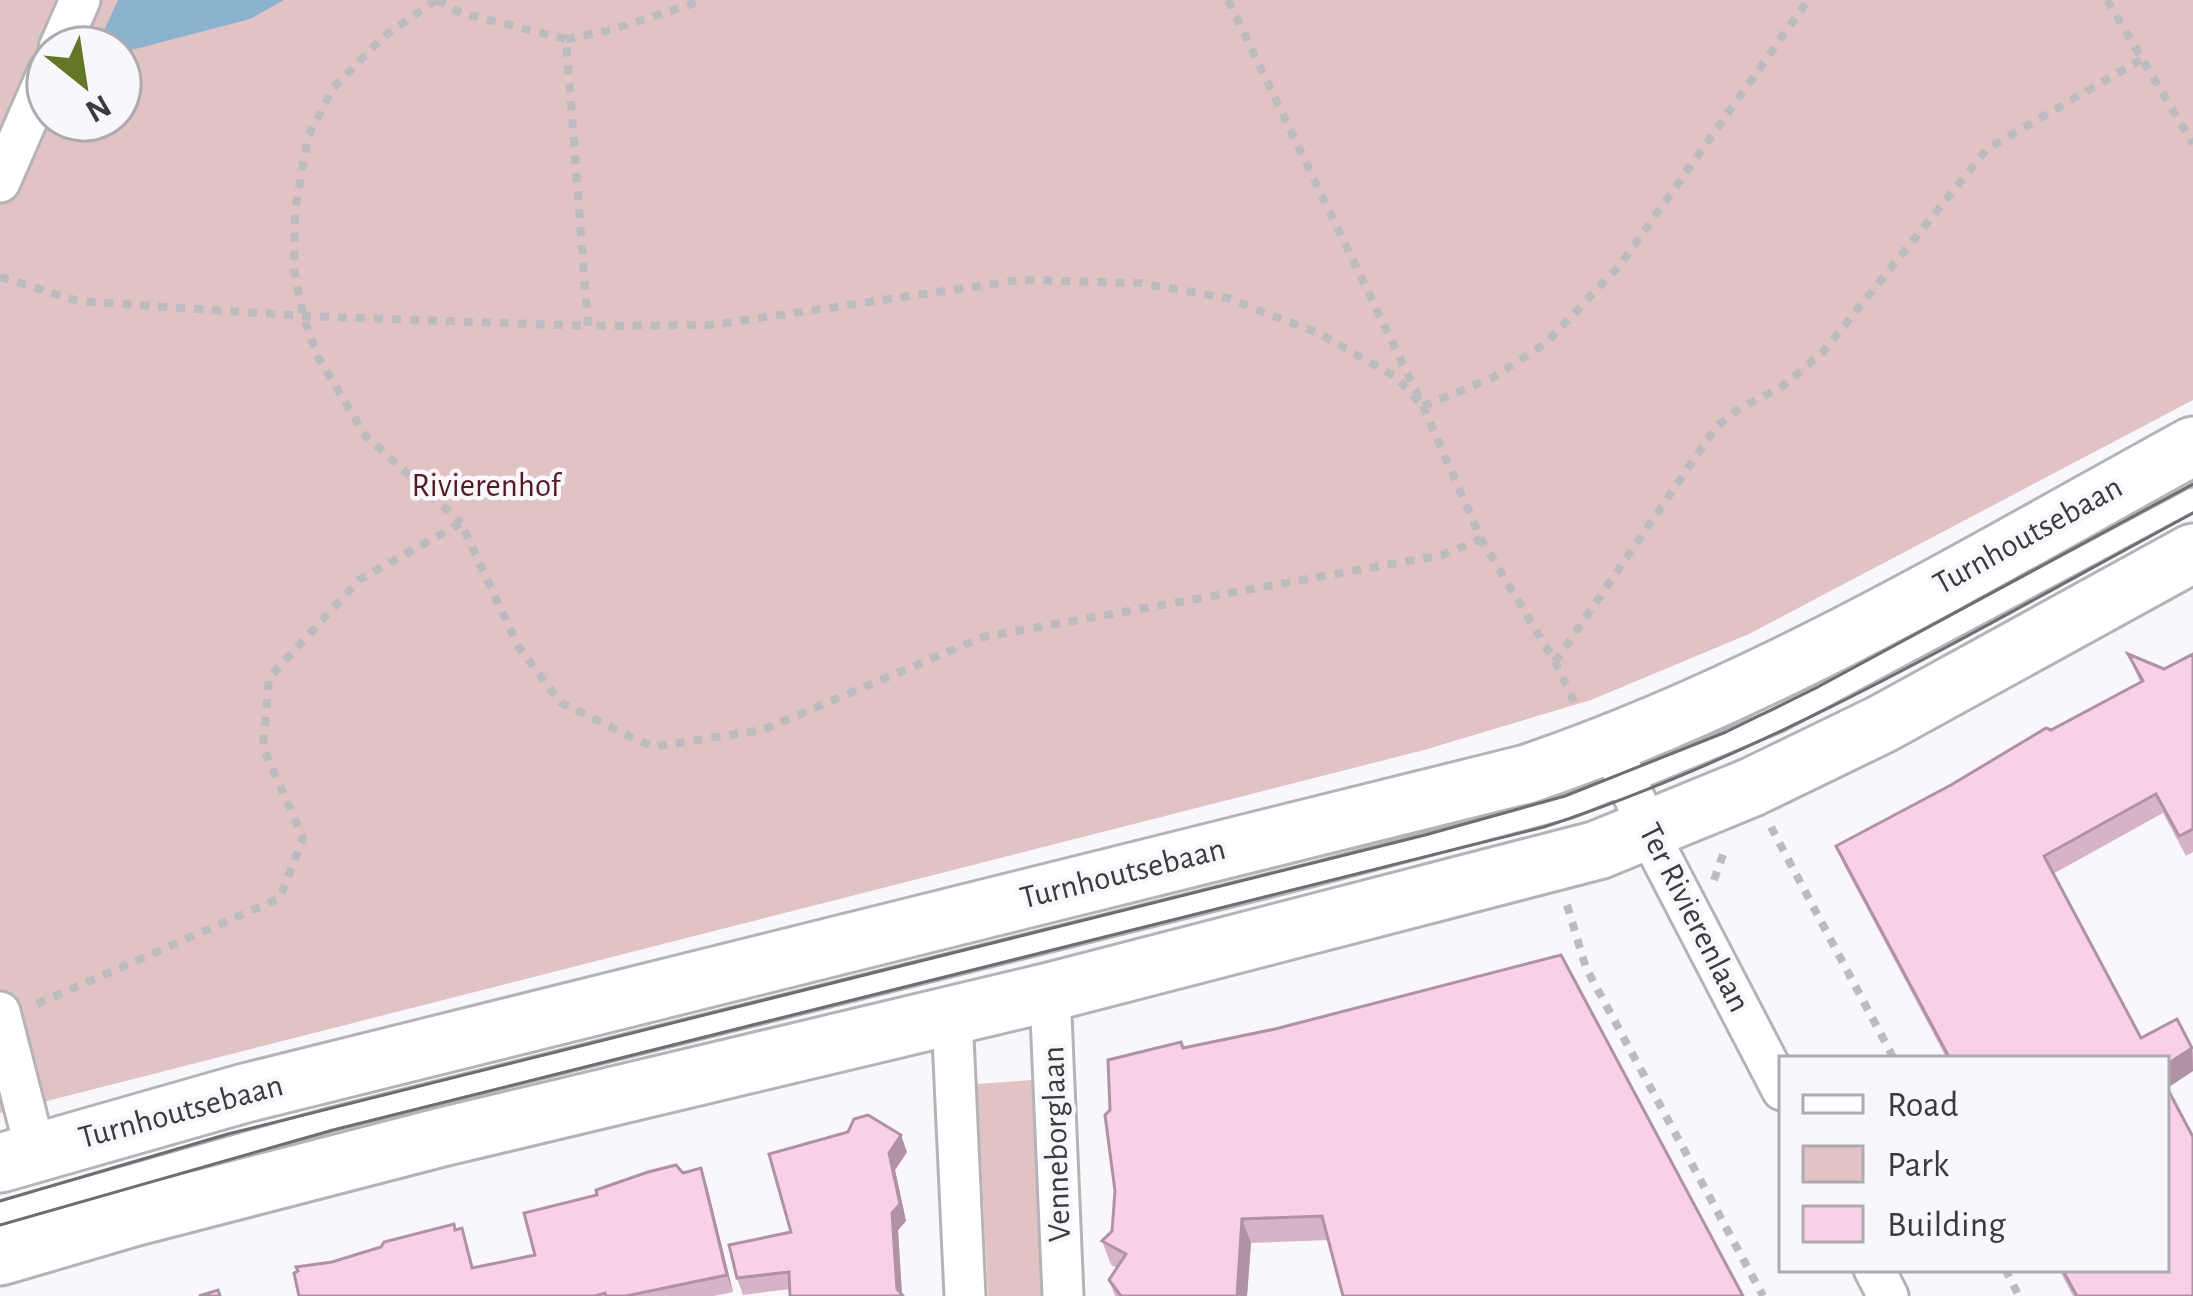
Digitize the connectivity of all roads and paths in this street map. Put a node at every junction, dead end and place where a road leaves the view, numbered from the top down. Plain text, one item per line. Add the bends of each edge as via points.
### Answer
1 (437, 0) edge
2 (704, 0) edge
3 (1228, 0) edge
4 (1808, 0) edge
5 (2107, 0) edge
6 (566, 39) junction
7 (2142, 59) junction
8 (24, 127) edge
9 (2193, 144) edge
10 (0, 182) edge
11 (0, 277) edge
12 (303, 316) junction
13 (588, 326) junction
14 (1423, 406) junction
15 (2193, 446) edge
16 (2193, 499) edge
17 (460, 524) junction
18 (1481, 539) junction
19 (2193, 553) edge
20 (1556, 662) junction
21 (1620, 778) junction
22 (1765, 815) dead end
23 (1563, 892) dead end
24 (1050, 992) junction
25 (1, 1016) edge
26 (952, 1016) junction
27 (1892, 1056) edge
28 (1779, 1084) edge
29 (16, 1148) edge
30 (0, 1213) edge
31 (0, 1256) edge
32 (964, 1296) edge
33 (1063, 1296) edge
34 (1762, 1296) edge

1 - 6 path
1 - 12 path via 383,37 333,88 308,136 295,211
2 - 6 path
3 - 14 path
4 - 14 path via 1621,264 1516,365
5 - 7 path
6 - 13 path
7 - 9 path
7 - 20 path via 1987,149 1822,353 1717,426
8 - 10 street
11 - 12 path via 78,301
12 - 13 path
12 - 17 path via 364,435
13 - 14 path via 711,325 1020,280 1140,284 1227,298 1318,333 1396,377
14 - 18 path
15 - 21 main road, Turnhoutsebaan via 1712,703
16 - 21 lane, Turnhoutsebaan via 1809,706
17 - 18 path via 518,646 560,703 653,748 762,730 983,637 1442,555
17 - 25 path via 359,580 269,678 262,747 303,838 280,898
18 - 20 path
19 - 21 main road, Turnhoutsebaan via 1752,787
20 - 21 path
21 - 24 main road, Turnhoutsebaan via 1532,870
21 - 28 street, Ter Rivierenlaan
21 - 29 main road, Turnhoutsebaan via 1469,788
21 - 30 lane, Turnhoutsebaan via 1540,815 230,1145
22 - 27 path
23 - 34 path via 1586,968
24 - 26 main road, Turnhoutsebaan
24 - 33 street, Venneborglaan
25 - 29 street
26 - 31 main road, Turnhoutsebaan via 442,1137
26 - 32 street

